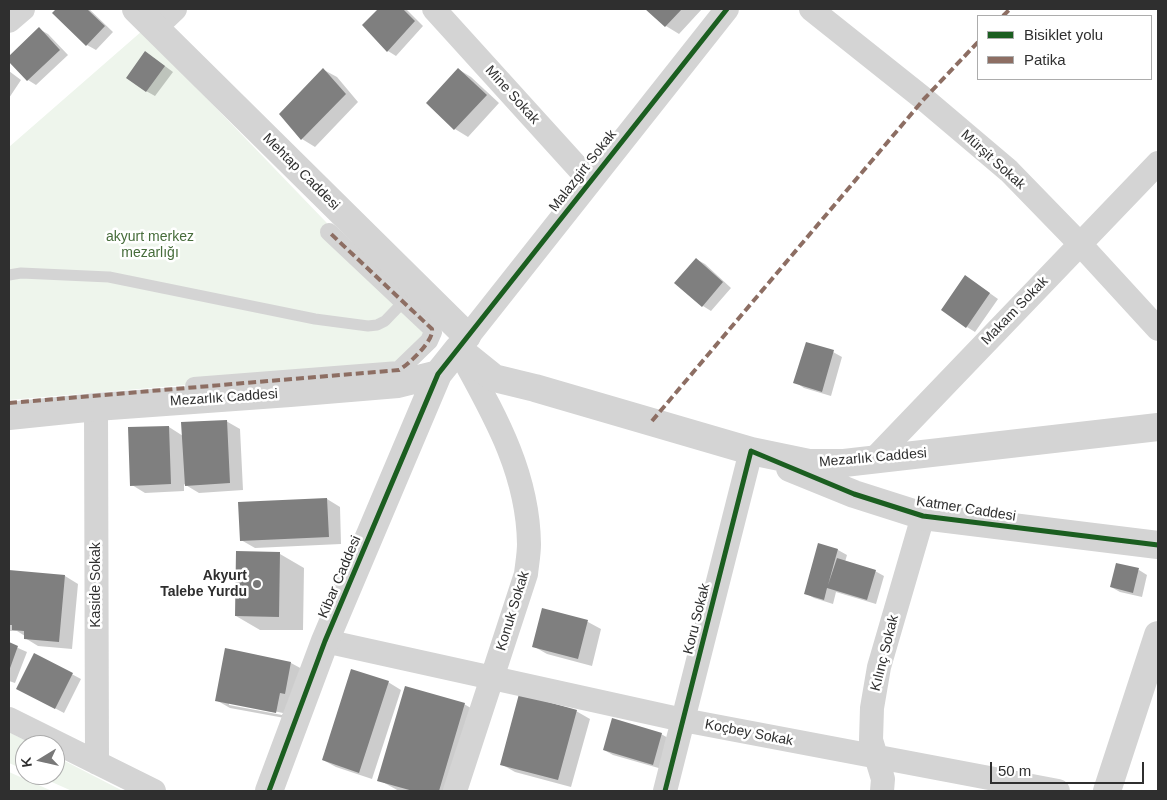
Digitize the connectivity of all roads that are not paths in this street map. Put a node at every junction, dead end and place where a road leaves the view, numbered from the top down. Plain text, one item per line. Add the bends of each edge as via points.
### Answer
1 (22, 9) edge
2 (136, 9) edge
3 (175, 9) edge
4 (434, 9) edge
5 (727, 9) edge
6 (811, 9) edge
7 (9, 21) edge
8 (155, 28) junction
9 (1158, 163) edge
10 (590, 181) junction
11 (329, 232) dead end
12 (1080, 244) junction
13 (9, 275) edge
14 (410, 295) junction
15 (1158, 328) edge
16 (463, 342) junction
17 (438, 374) junction
18 (9, 403) edge
19 (96, 407) junction
20 (9, 416) edge
21 (1158, 427) edge
22 (751, 452) junction
23 (873, 460) junction
24 (923, 516) junction
25 (1158, 545) edge
26 (1158, 635) edge
27 (325, 640) junction
28 (492, 678) junction
29 (9, 719) edge
30 (683, 720) junction
31 (876, 757) junction
32 (97, 763) junction
33 (154, 791) edge
34 (270, 791) edge
35 (455, 791) edge
36 (665, 791) edge
37 (882, 791) edge
38 (1058, 791) edge
39 (1107, 791) edge

1 - 7 street
2 - 8 street, Mehtap Caddesi
3 - 8 street
4 - 10 street, Mine Sokak
5 - 10 street, Malazgirt Sokak
6 - 12 street, Mürşit Sokak via 1009,172
8 - 14 street, Mehtap Caddesi
9 - 12 street, Makam Sokak
10 - 16 street, Malazgirt Sokak
11 - 14 street
12 - 15 street, Mürşit Sokak
12 - 23 street, Makam Sokak
13 - 14 lane via 110,277 315,319 368,326 377,326 385,321
14 - 16 street, Mehtap Caddesi
14 - 18 street via 433,332 429,342 399,370
16 - 17 street, Kibar Caddesi
16 - 22 street, Mezarlık Caddesi via 494,378
16 - 28 street, Konuk Sokak via 504,434 522,487 529,544 526,574
17 - 19 street, Mezarlık Caddesi via 398,384
17 - 27 street, Kibar Caddesi
19 - 20 street, Mezarlık Caddesi
19 - 32 street, Kaside Sokak
21 - 23 street, Mezarlık Caddesi
22 - 23 street, Mezarlık Caddesi via 810,463
22 - 24 street, Katmer Caddesi via 854,494
22 - 30 street, Koru Sokak
24 - 25 street, Katmer Caddesi
24 - 31 street, Kılınç Sokak via 879,667 872,708 871,740
26 - 39 street
27 - 28 street, Koçbey Sokak
27 - 34 street, Kibar Caddesi
28 - 30 street, Koçbey Sokak
28 - 35 street, Konuk Sokak
29 - 32 street
30 - 31 street, Koçbey Sokak
30 - 36 street, Koru Sokak
31 - 37 street, Kılınç Sokak via 883,778
31 - 38 street, Koçbey Sokak
32 - 33 street

